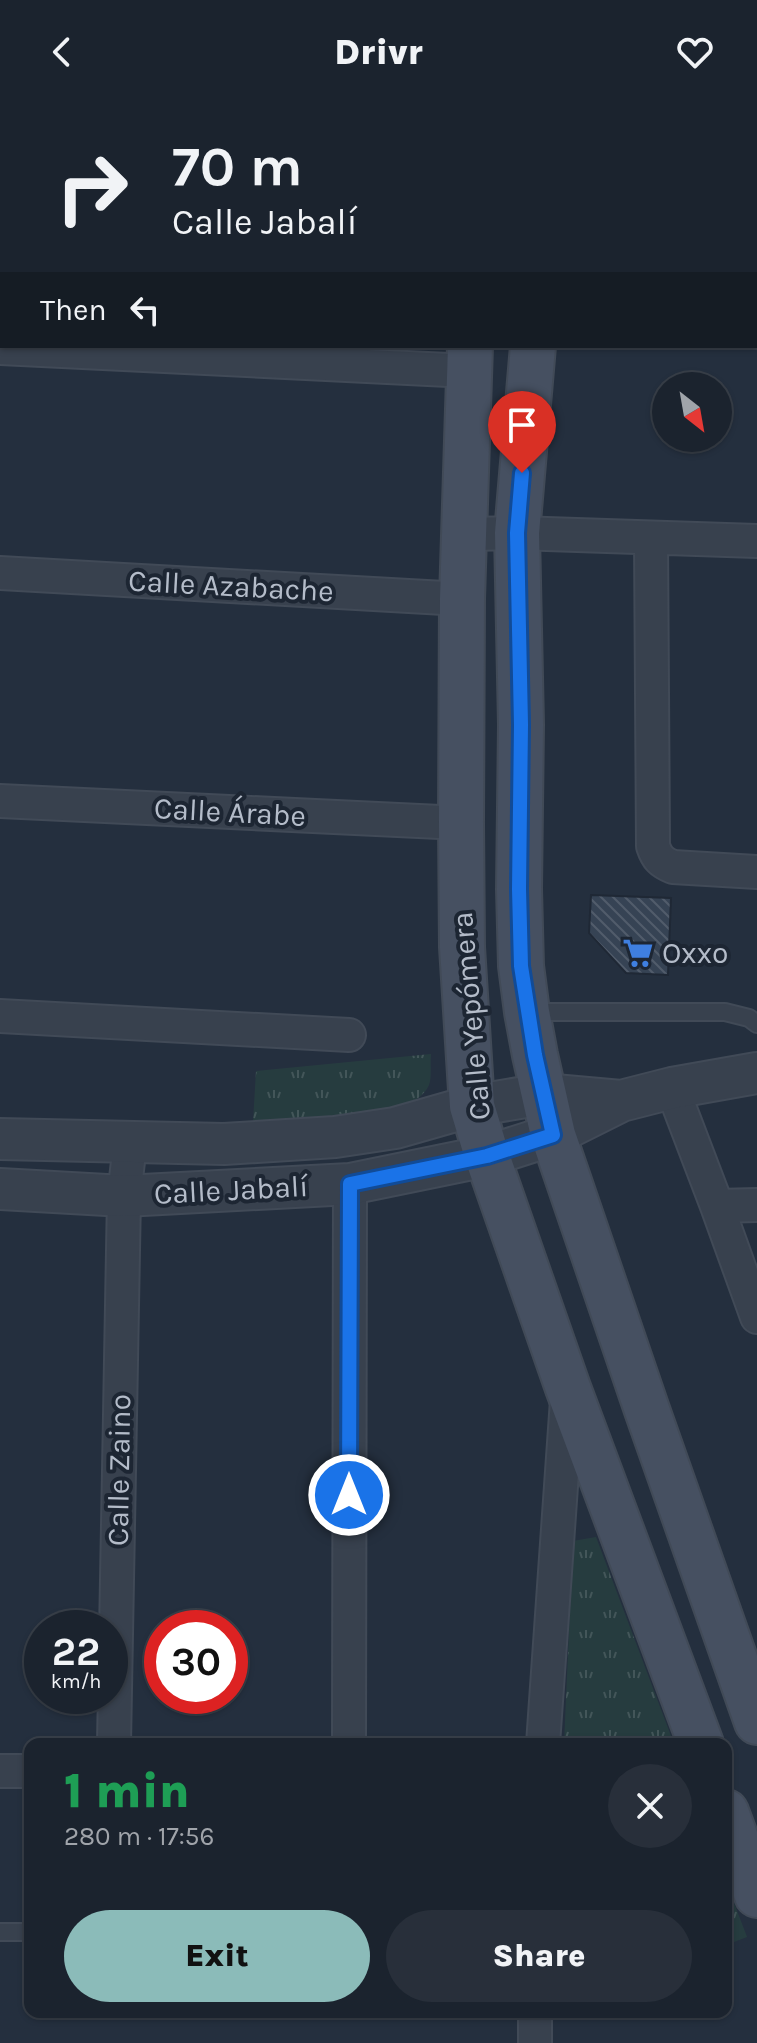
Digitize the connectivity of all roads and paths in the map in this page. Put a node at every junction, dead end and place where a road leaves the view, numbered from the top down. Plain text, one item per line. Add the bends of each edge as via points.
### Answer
1 (0, 348) edge
2 (533, 348) edge
3 (470, 359) edge
4 (517, 533) junction
5 (464, 534) junction
6 (651, 538) junction
7 (757, 541) edge
8 (0, 573) edge
9 (462, 599) junction
10 (0, 801) edge
11 (461, 823) junction
12 (757, 872) edge
13 (527, 1012) junction
14 (0, 1016) edge
15 (757, 1024) edge
16 (349, 1035) dead end
17 (757, 1073) edge
18 (672, 1088) junction
19 (543, 1094) junction
20 (621, 1101) junction
21 (472, 1106) junction
22 (553, 1135) junction
23 (0, 1139) edge
24 (130, 1144) junction
25 (487, 1156) junction
26 (350, 1184) junction
27 (0, 1189) edge
28 (124, 1196) junction
29 (757, 1205) edge
30 (717, 1206) junction
31 (757, 1317) edge
32 (568, 1388) junction
33 (757, 1722) edge
34 (114, 1738) edge
35 (349, 1738) edge
36 (543, 1738) edge
37 (699, 1738) edge
38 (0, 1771) edge
39 (24, 1771) edge
40 (732, 1828) edge
41 (757, 1895) edge
42 (0, 1932) edge
43 (24, 1932) edge
44 (535, 2018) edge
45 (535, 2043) edge

1 - 3 street
2 - 4 main road, Calle Yepómera
3 - 5 main road, Calle Yepómera
4 - 5 street
4 - 6 street
4 - 13 main road, Calle Yepómera via 519,889
5 - 9 main road, Calle Yepómera
6 - 7 street
6 - 12 street via 656,856 673,867
8 - 9 street, Calle Azabache
9 - 11 main road, Calle Yepómera
10 - 11 street, Calle Árabe
11 - 21 main road, Calle Yepómera
13 - 15 lane via 725,1012
13 - 19 main road, Calle Yepómera
14 - 16 street
17 - 18 street
18 - 20 street
18 - 30 street
19 - 20 street, Calle Jabalí
19 - 21 street, Calle Jabalí
19 - 22 main road, Calle Yepómera
20 - 22 street, Calle Jabalí
21 - 24 street, Calle Jabalí via 395,1128 335,1137
21 - 25 main road, Calle Yepómera
22 - 25 street, Calle Jabalí
22 - 33 main road, Calle Yepómera
23 - 24 street, Calle Jabalí
24 - 28 street, Calle Zaino
25 - 26 street, Calle Jabalí
25 - 32 main road, Calle Yepómera
26 - 28 street, Calle Jabalí
26 - 35 street
27 - 28 street, Calle Jabalí
28 - 34 street, Calle Zaino
29 - 30 street
30 - 31 street
32 - 36 street
32 - 37 main road, Calle Yepómera
38 - 39 street
40 - 41 main road
42 - 43 lane
44 - 45 street

